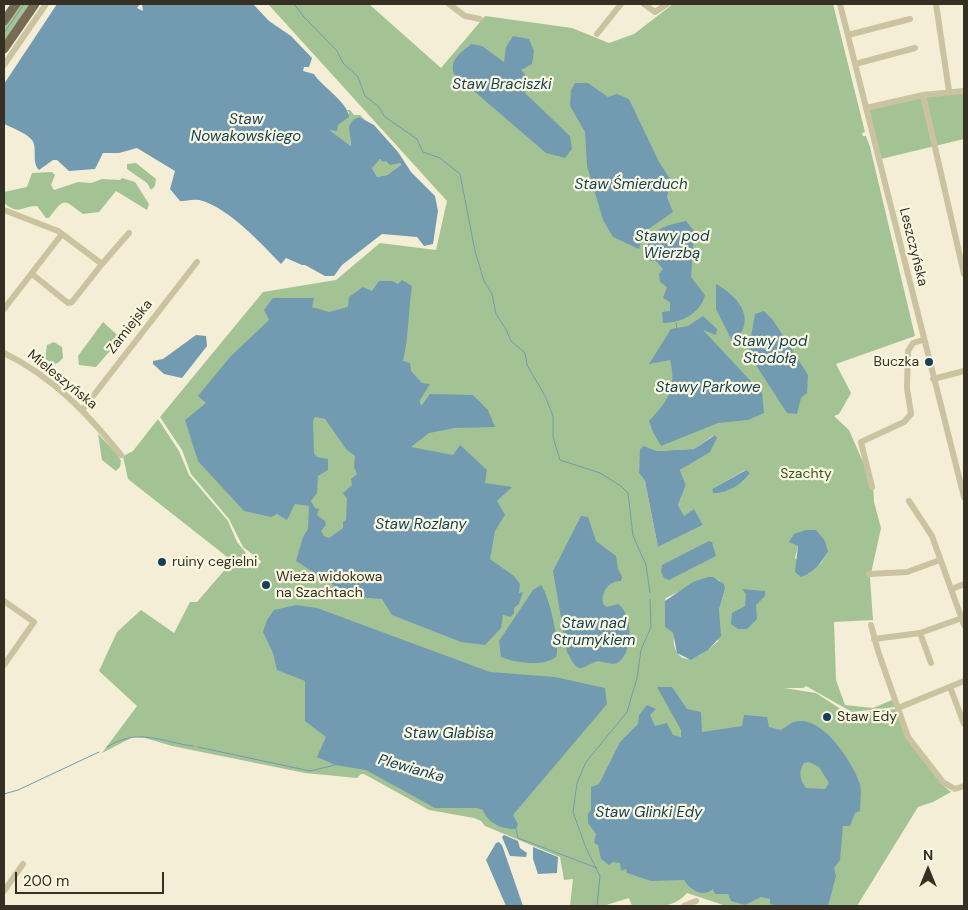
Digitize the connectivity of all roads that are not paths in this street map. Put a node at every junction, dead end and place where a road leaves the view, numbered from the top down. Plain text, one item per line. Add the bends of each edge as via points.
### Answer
1 (16, 4) edge
2 (35, 4) edge
3 (46, 4) edge
4 (449, 4) edge
5 (621, 4) edge
6 (644, 4) edge
7 (667, 4) edge
8 (840, 4) edge
9 (936, 4) edge
10 (910, 18) dead end
11 (480, 19) dead end
12 (4, 21) edge
13 (597, 34) dead end
14 (848, 35) junction
15 (915, 48) dead end
16 (4, 49) edge
17 (855, 64) junction
18 (4, 65) edge
19 (964, 90) edge
20 (949, 91) junction
21 (924, 95) junction
22 (866, 108) junction
23 (4, 210) edge
24 (129, 233) dead end
25 (62, 234) junction
26 (197, 262) dead end
27 (102, 264) junction
28 (32, 274) junction
29 (964, 274) edge
30 (4, 309) edge
31 (923, 340) junction
32 (4, 353) edge
33 (964, 370) edge
34 (934, 380) junction
35 (83, 409) junction
36 (121, 455) dead end
37 (872, 487) dead end
38 (964, 497) edge
39 (909, 501) dead end
40 (940, 560) junction
41 (869, 574) dead end
42 (964, 584) edge
43 (952, 589) junction
44 (4, 601) edge
45 (963, 621) edge
46 (871, 625) dead end
47 (920, 633) junction
48 (874, 639) junction
49 (931, 663) dead end
50 (4, 666) edge
51 (964, 682) edge
52 (950, 687) junction
53 (898, 708) junction
54 (964, 724) edge
55 (964, 786) edge
56 (23, 864) dead end
57 (4, 891) edge
58 (696, 901) dead end
59 (684, 906) edge

1 - 12 main road
2 - 16 main road
3 - 18 street
4 - 11 street via 465,16
5 - 13 street
6 - 7 street via 656,12
8 - 14 street, Leszczyńska
9 - 20 street
10 - 14 street
14 - 17 street, Leszczyńska
15 - 17 street
17 - 22 street, Leszczyńska
19 - 20 street
20 - 21 street
21 - 22 street
21 - 29 street
22 - 31 street, Leszczyńska
23 - 25 street
24 - 27 street
25 - 27 street
25 - 28 street
26 - 35 street, Zamiejska
27 - 28 street via 68,303
28 - 30 street
31 - 34 street, Leszczyńska
31 - 37 street via 913,343 908,351 907,388 911,414 904,422 861,442
32 - 35 street, Mieleszyńska via 31,369
33 - 34 street
34 - 38 street, Leszczyńska
35 - 36 street, Mieleszyńska
39 - 40 street via 932,536
40 - 41 street via 908,572
40 - 43 street
42 - 43 street
43 - 45 street
44 - 50 street via 34,622
45 - 47 street
46 - 48 street
47 - 48 street
47 - 49 street
48 - 53 street
51 - 52 street
52 - 53 street
52 - 54 street
53 - 55 street via 910,739 943,782 955,789
56 - 57 street
58 - 59 street

